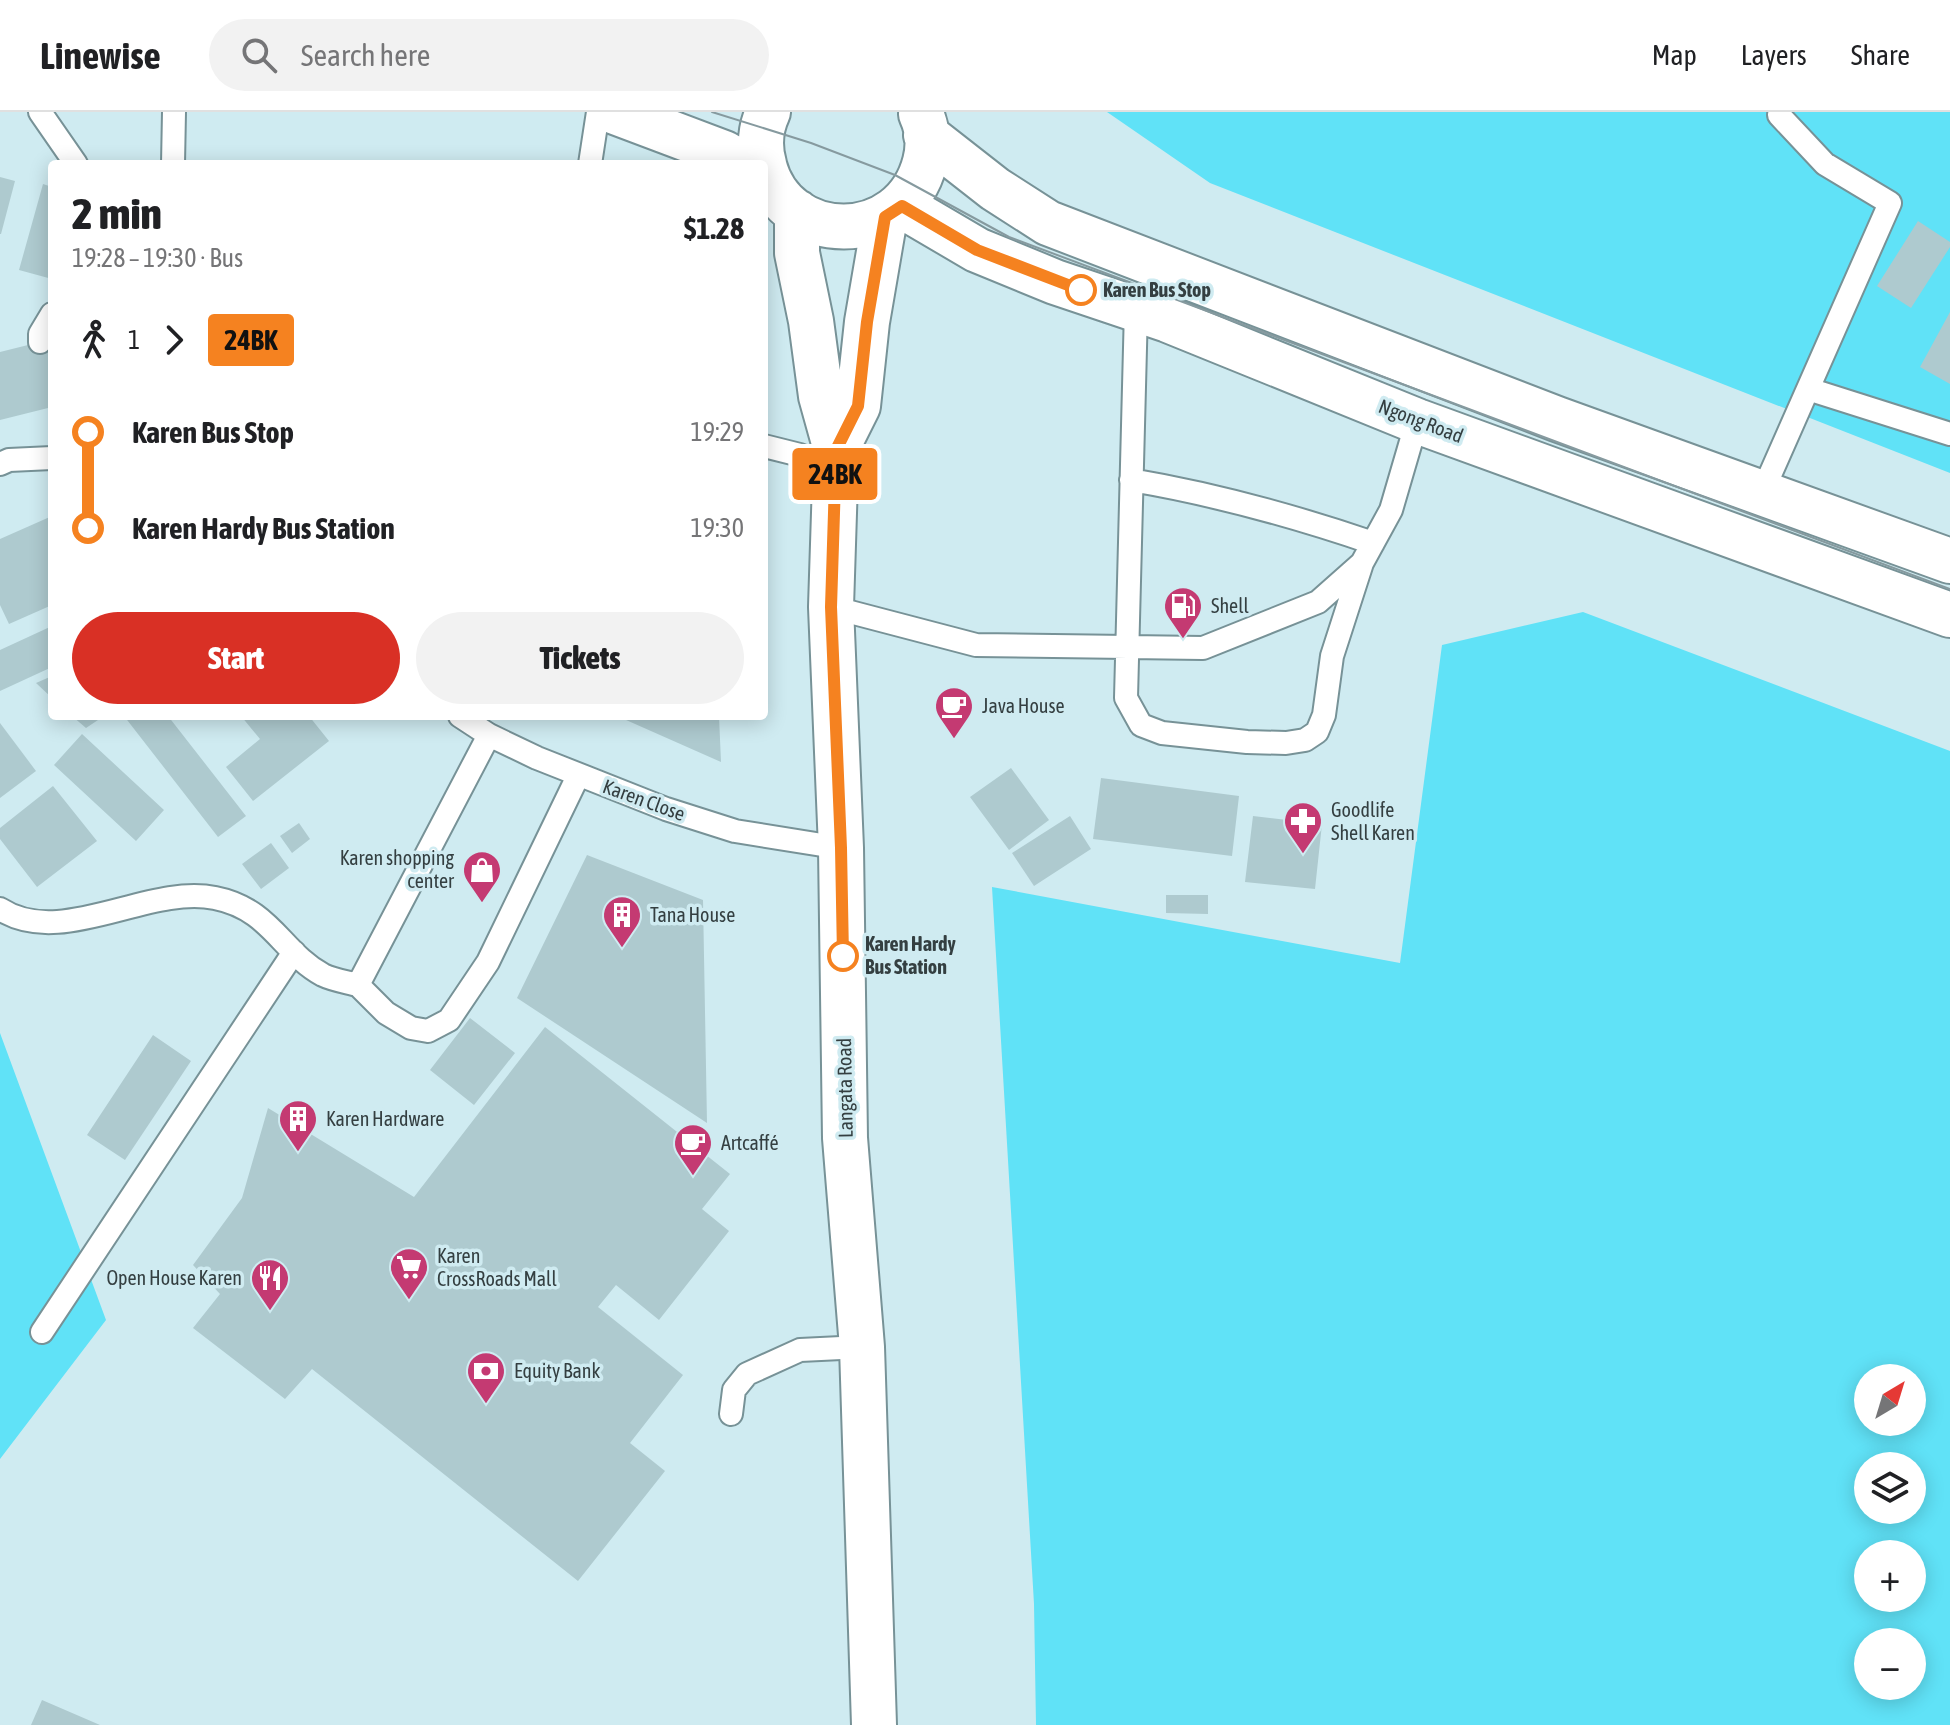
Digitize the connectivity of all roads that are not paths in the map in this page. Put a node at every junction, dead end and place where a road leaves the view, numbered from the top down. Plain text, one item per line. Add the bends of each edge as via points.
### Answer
1 (40, 112) edge
2 (174, 112) edge
3 (598, 112) edge
4 (615, 112) edge
5 (768, 112) edge
6 (1779, 115) dead end
7 (923, 123) edge
8 (73, 160) edge
9 (173, 160) edge
10 (591, 160) edge
11 (740, 160) edge
12 (760, 160) edge
13 (768, 180) edge
14 (797, 212) junction
15 (894, 212) junction
16 (1136, 309) junction
17 (48, 321) edge
18 (40, 342) dead end
19 (1808, 389) junction
20 (1417, 421) junction
21 (1950, 434) edge
22 (768, 447) edge
23 (48, 458) edge
24 (835, 462) junction
25 (0, 464) edge
26 (1131, 480) junction
27 (1762, 493) junction
28 (1368, 553) junction
29 (1950, 561) edge
30 (831, 607) junction
31 (1950, 615) edge
32 (1127, 647) junction
33 (466, 720) edge
34 (489, 735) junction
35 (578, 776) junction
36 (841, 848) junction
37 (0, 909) edge
38 (294, 952) junction
39 (358, 985) junction
40 (42, 1332) dead end
41 (862, 1347) junction
42 (731, 1414) dead end
43 (874, 1725) edge

1 - 8 lane
2 - 9 lane
3 - 10 lane
4 - 11 main road
5 - 12 main road via 762,123
6 - 19 lane via 1825,164 1890,203
7 - 15 main road via 928,151 921,178
7 - 27 main road via 995,189 1048,223
13 - 14 main road
14 - 15 main road via 832,227 860,226
14 - 24 main road via 797,253
15 - 16 main road, Ngong Road via 1055,282
15 - 24 main road via 867,322 858,406
16 - 20 main road, Ngong Road
16 - 26 lane
17 - 18 lane
19 - 21 lane
19 - 27 lane
20 - 28 lane via 1391,510
20 - 31 main road, Ngong Road
22 - 24 lane
23 - 25 lane
24 - 30 main road, Langata Road
26 - 28 lane via 1288,514
26 - 32 lane
27 - 29 main road
28 - 32 lane via 1318,602 1203,648
28 - 32 lane via 1332,656 1324,715 1317,732 1305,740 1247,742 1162,733 1141,725 1126,698
30 - 32 lane via 976,645
30 - 36 main road, Langata Road
33 - 34 lane, Karen Close
34 - 35 lane, Karen Close
34 - 39 lane
35 - 36 lane, Karen Close via 735,831
35 - 39 lane via 488,962 449,1020 428,1031 411,1028 386,1013
36 - 41 main road, Langata Road via 845,1138
37 - 38 lane via 48,924 187,896 215,898 245,908
38 - 39 lane via 325,976
38 - 40 lane
41 - 42 lane via 800,1350 747,1374 734,1390
41 - 43 main road, Langata Road

